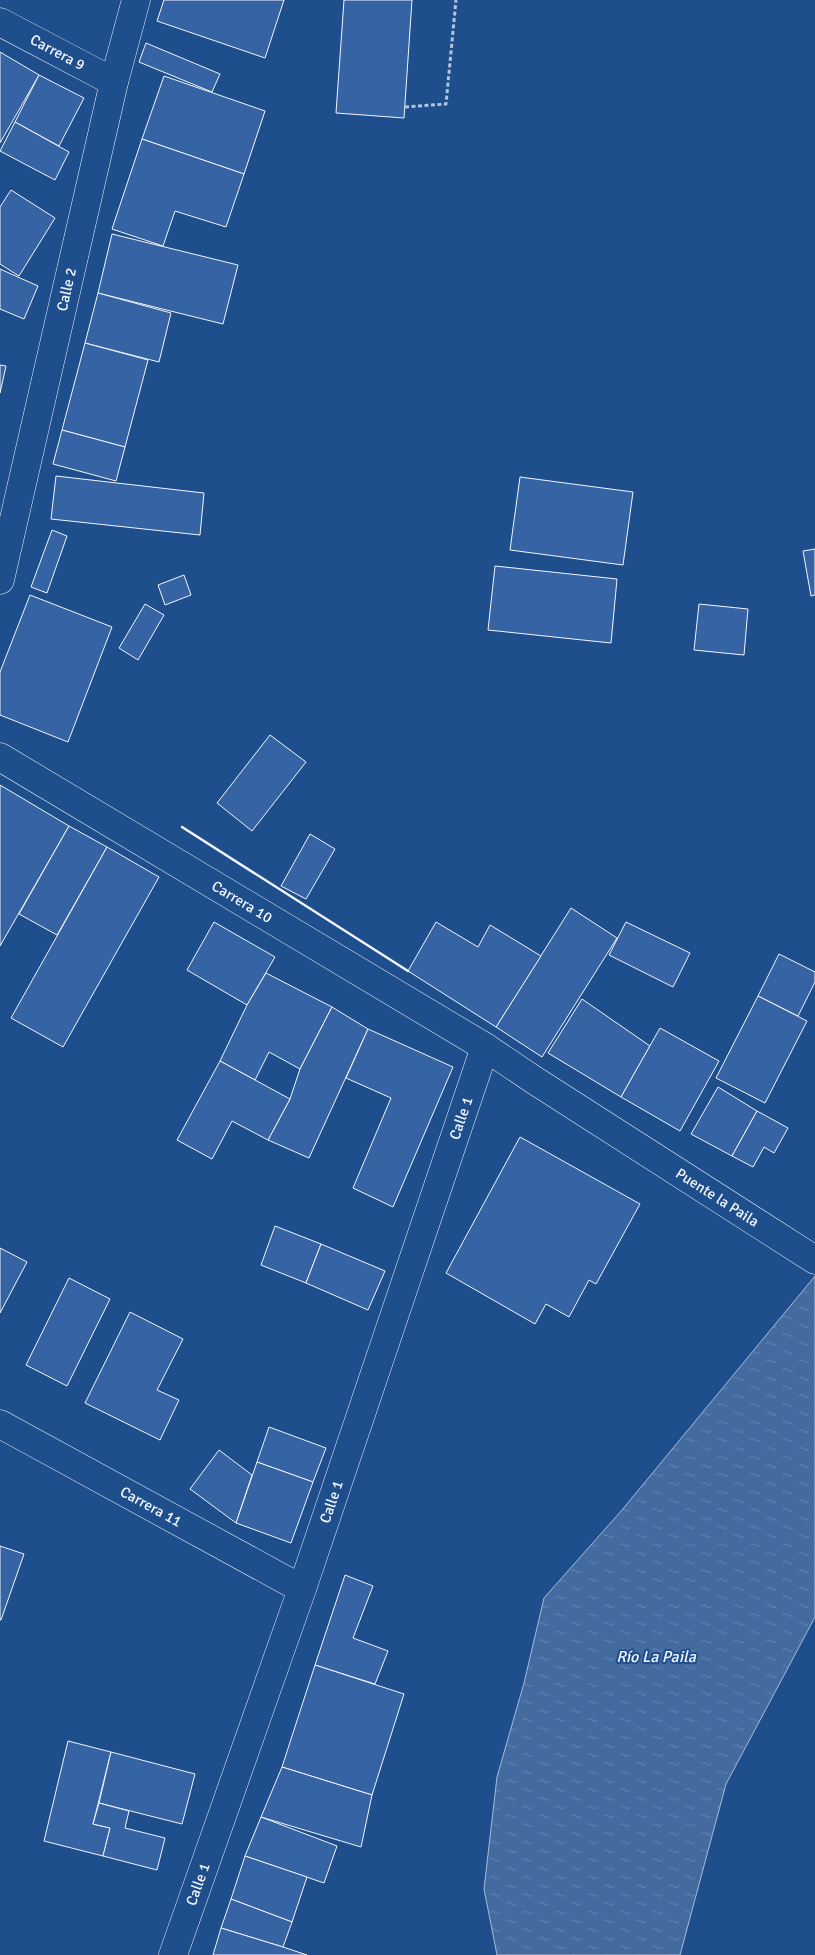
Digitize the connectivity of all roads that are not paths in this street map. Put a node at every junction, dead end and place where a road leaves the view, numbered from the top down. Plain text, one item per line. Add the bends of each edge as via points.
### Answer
1 (136, 0) edge
2 (0, 22) edge
3 (114, 82) junction
4 (0, 580) edge
5 (0, 757) edge
6 (485, 1046) junction
7 (622, 1137) joint
8 (815, 1260) edge
9 (0, 1424) edge
10 (302, 1589) junction
11 (172, 1955) edge

1 - 3 street, Calle 2
2 - 3 street, Carrera 9
3 - 4 street, Calle 2
5 - 6 street, Carrera 10
6 - 7 street, Carrera 10
6 - 10 street, Calle 1
7 - 8 street, Puente la Paila
9 - 10 street, Carrera 11
10 - 11 street, Calle 1

